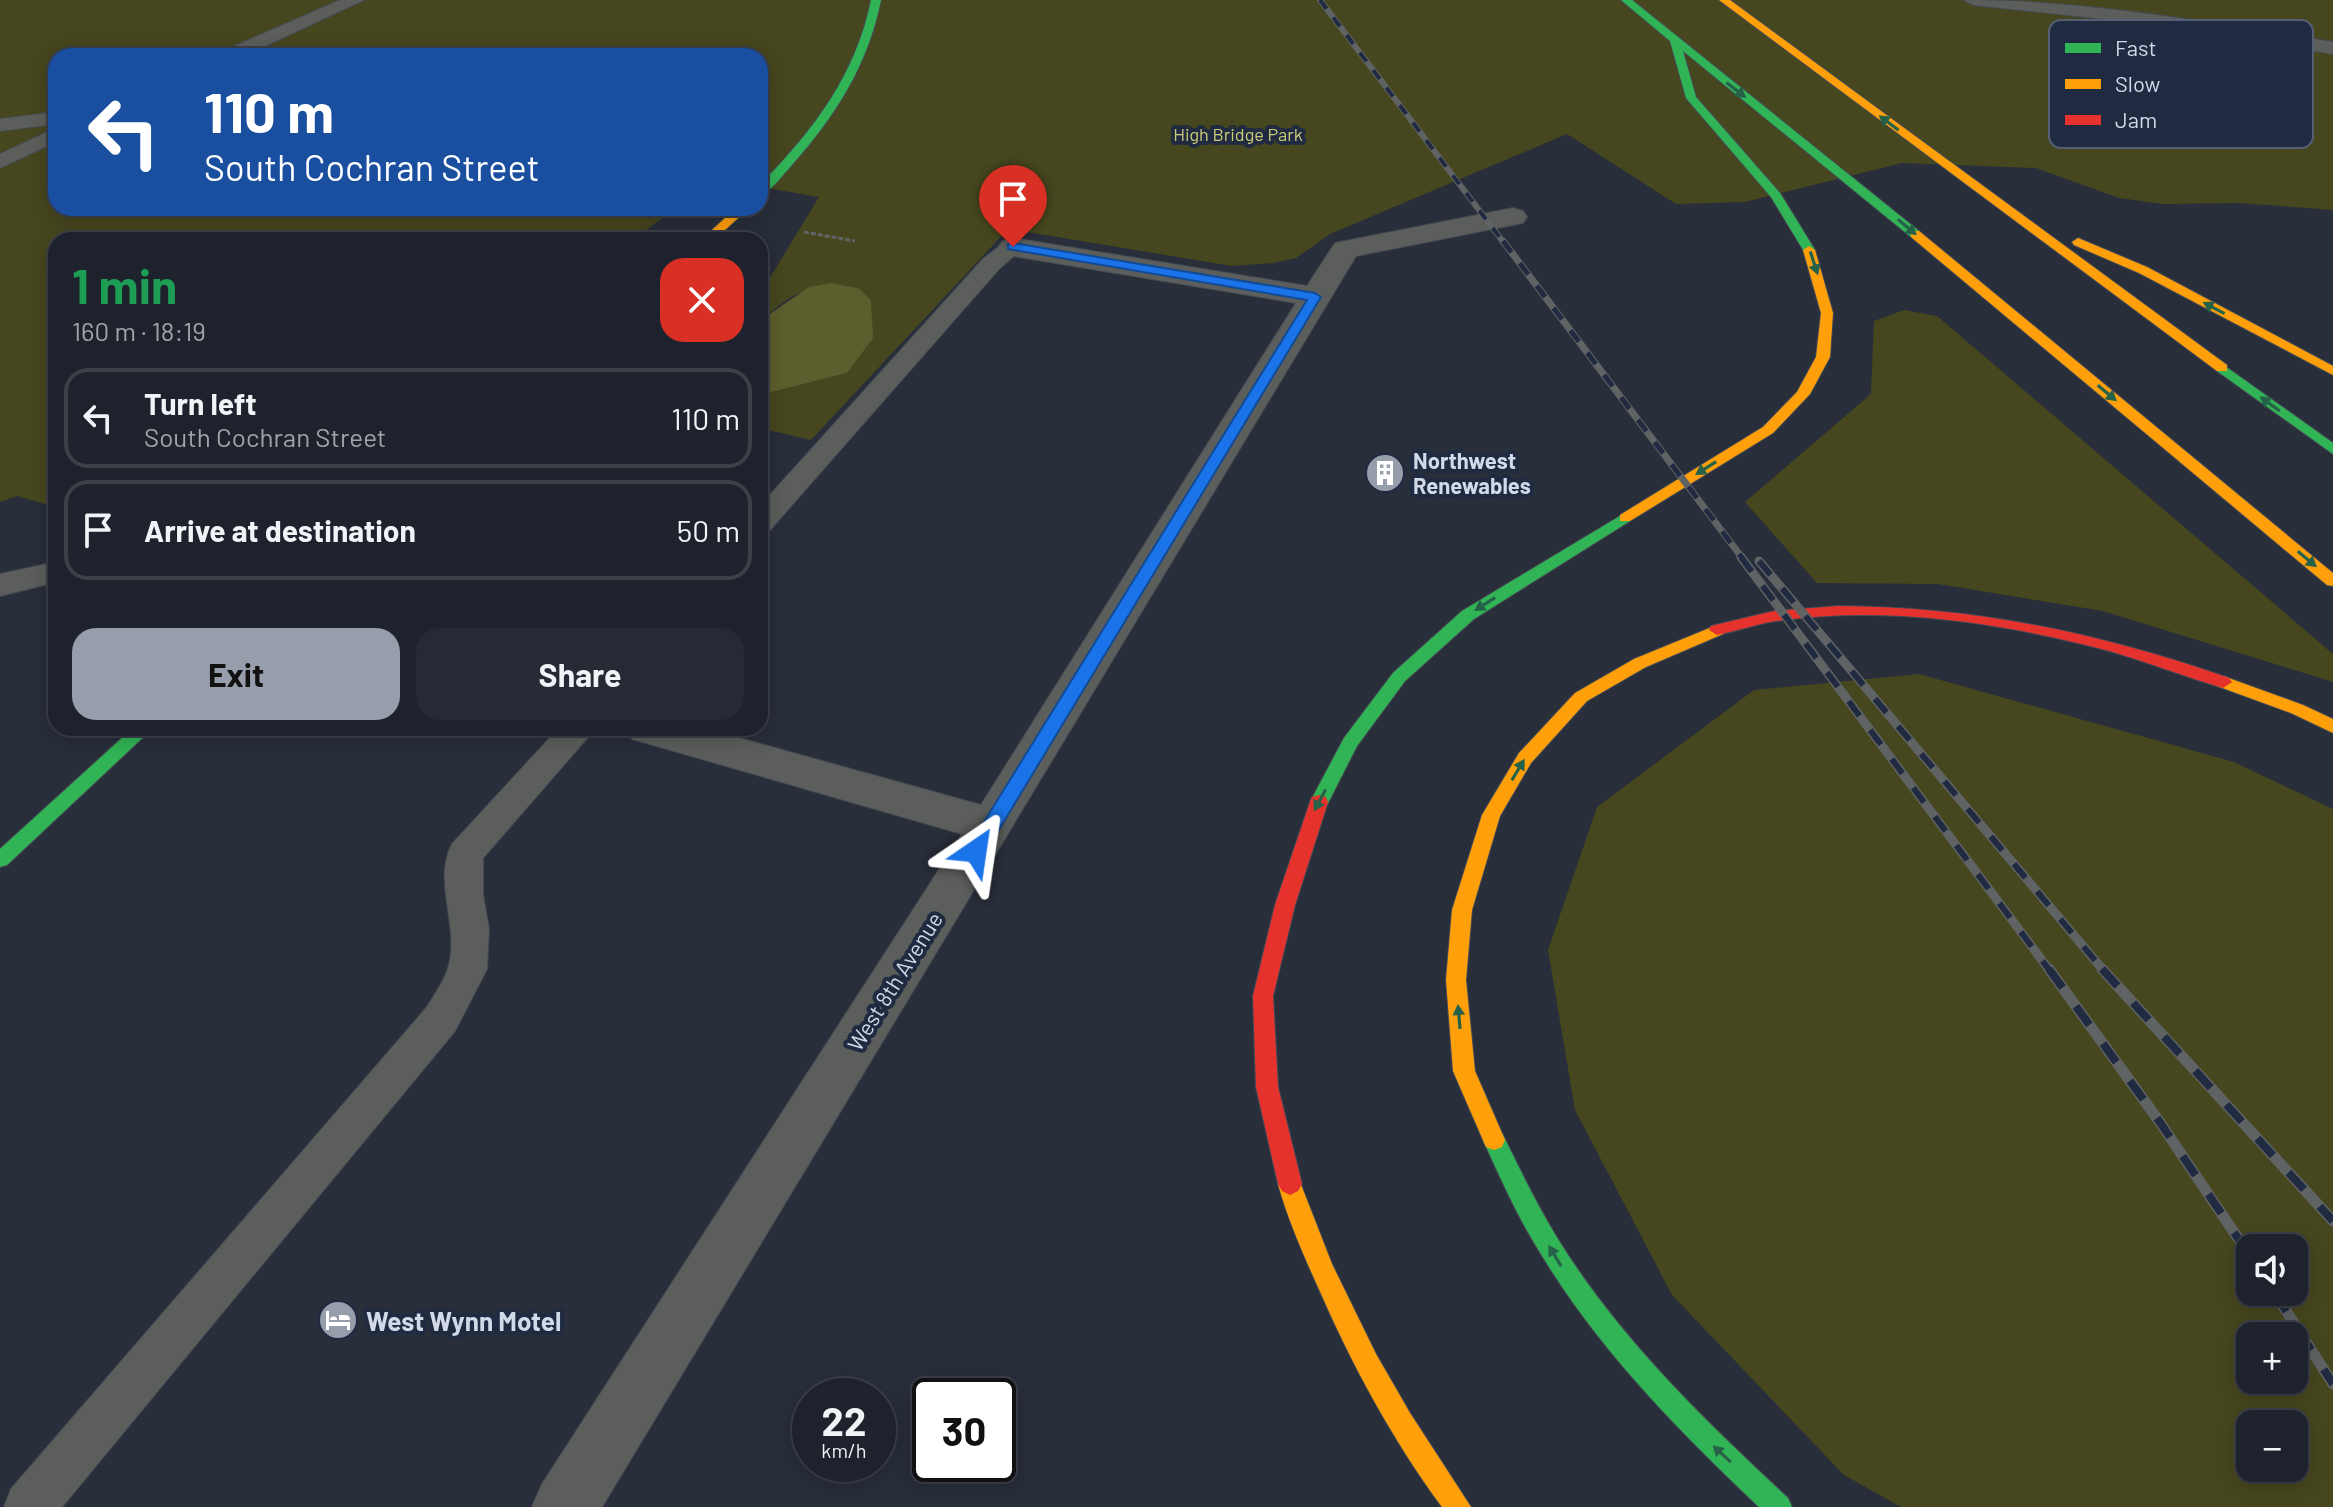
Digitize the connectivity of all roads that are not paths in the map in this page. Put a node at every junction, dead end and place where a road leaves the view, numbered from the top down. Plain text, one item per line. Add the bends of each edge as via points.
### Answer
1 (355, 0) edge
2 (876, 0) edge
3 (1626, 0) edge
4 (1724, 0) edge
5 (1973, 0) edge
6 (2154, 20) edge
7 (1675, 41) junction
8 (2313, 45) edge
9 (246, 48) edge
10 (2333, 48) edge
11 (48, 119) edge
12 (0, 125) edge
13 (48, 138) edge
14 (0, 162) edge
15 (768, 183) edge
16 (2008, 213) junction
17 (734, 216) edge
18 (1513, 217) dead end
19 (716, 232) edge
20 (1013, 247) joint
21 (1315, 297) junction
22 (2333, 371) edge
23 (2333, 450) edge
24 (768, 515) edge
25 (48, 574) edge
26 (2333, 581) edge
27 (0, 586) edge
28 (2333, 727) edge
29 (135, 736) edge
30 (572, 736) edge
31 (675, 736) edge
32 (992, 825) junction
33 (0, 860) edge
34 (29, 1507) edge
35 (565, 1507) edge
36 (1458, 1507) edge
37 (1779, 1507) edge

1 - 9 lane
2 - 15 main road via 876,20 832,107
3 - 7 main road
16 -> 4 main road
5 - 6 lane
7 -> 26 main road
7 -> 36 main road via 1691,98 1776,195 1813,257 1827,313 1823,357 1803,394 1768,430 1468,615 1399,677 1350,743 1313,814 1263,996 1267,1087 1295,1205 1345,1321 1420,1457
8 - 10 lane
11 - 12 lane
13 - 14 lane
22 -> 16 main road via 2143,270
23 -> 16 main road
17 - 19 main road
18 - 21 street, West 8th Avenue via 1345,249
20 - 21 street
20 - 24 lane via 991,264
21 - 32 street, West 8th Avenue
25 - 27 lane
37 -> 28 main road via 1695,1430 1628,1357 1558,1262 1508,1173 1464,1071 1456,980 1462,910 1491,815 1525,758 1581,697 1640,663 1708,632 1796,614 1902,610 2080,638 2202,674
29 - 33 main road
30 - 34 lane via 465,854 468,969 441,1019
31 - 32 street
32 - 35 street, West 8th Avenue

